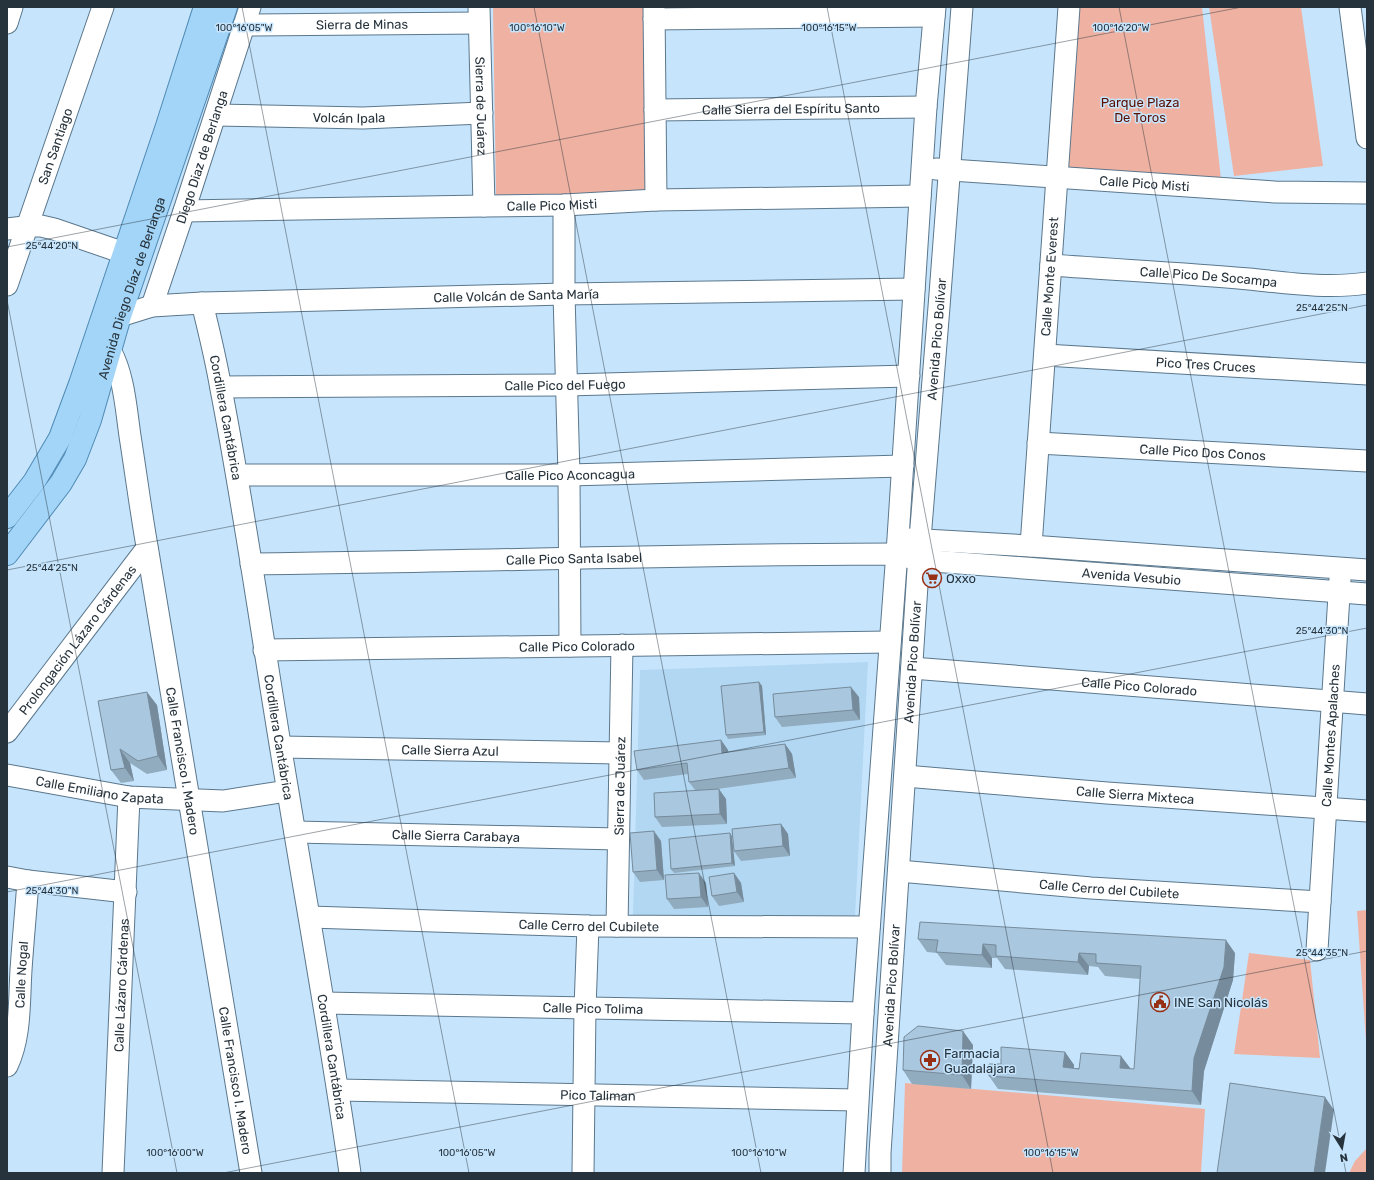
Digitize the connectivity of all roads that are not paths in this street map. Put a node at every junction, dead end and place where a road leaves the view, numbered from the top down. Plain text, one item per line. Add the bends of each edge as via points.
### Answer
1 (12, 7) edge
2 (103, 7) edge
3 (205, 7) edge
4 (226, 7) edge
5 (962, 7) edge
6 (1069, 7) edge
7 (935, 12) edge
8 (654, 13) edge
9 (1356, 14) edge
10 (479, 15) edge
11 (247, 16) edge
12 (7, 23) edge
13 (1365, 106) edge
14 (926, 107) junction
15 (655, 110) junction
16 (482, 114) junction
17 (216, 115) junction
18 (1367, 138) edge
19 (923, 168) junction
20 (949, 171) junction
21 (1056, 178) junction
22 (1367, 193) edge
23 (920, 196) junction
24 (656, 200) junction
25 (564, 205) junction
26 (484, 206) junction
27 (184, 211) junction
28 (17, 228) edge
29 (124, 253) junction
30 (1051, 265) junction
31 (1367, 284) edge
32 (7, 285) edge
33 (914, 289) junction
34 (564, 294) junction
35 (202, 303) junction
36 (152, 306) junction
37 (120, 316) junction
38 (110, 350) junction
39 (1044, 355) junction
40 (1367, 374) edge
41 (909, 376) junction
42 (567, 385) junction
43 (221, 387) junction
44 (1038, 443) junction
45 (1367, 461) edge
46 (903, 466) junction
47 (237, 475) junction
48 (569, 475) junction
49 (7, 517) edge
50 (920, 539) junction
51 (897, 546) junction
52 (1031, 546) junction
53 (147, 548) junction
54 (7, 554) edge
55 (570, 558) junction
56 (919, 560) junction
57 (251, 564) junction
58 (1341, 569) junction
59 (1367, 570) edge
60 (1339, 592) junction
61 (1367, 594) edge
62 (890, 642) junction
63 (622, 645) junction
64 (570, 646) junction
65 (264, 650) junction
66 (912, 668) junction
67 (1332, 701) junction
68 (1367, 704) edge
69 (7, 732) edge
70 (281, 747) junction
71 (619, 753) junction
72 (7, 775) edge
73 (904, 776) junction
74 (287, 791) junction
75 (129, 796) junction
76 (190, 800) junction
77 (1325, 808) junction
78 (1367, 811) edge
79 (295, 832) junction
80 (618, 839) junction
81 (899, 871) junction
82 (7, 877) edge
83 (28, 881) junction
84 (126, 892) junction
85 (1320, 902) junction
86 (310, 917) junction
87 (588, 926) junction
88 (617, 926) junction
89 (869, 927) junction
90 (1317, 950) dead end
91 (14, 967) edge
92 (324, 1003) junction
93 (585, 1008) junction
94 (863, 1013) junction
95 (8, 1060) edge
96 (338, 1090) junction
97 (584, 1095) junction
98 (857, 1100) junction
99 (112, 1173) edge
100 (251, 1173) edge
101 (350, 1173) edge
102 (583, 1173) edge
103 (854, 1173) edge
104 (880, 1173) edge

1 - 12 street
2 - 28 street, San Santiago
3 - 29 main road, Avenida Diego Díaz de Berlanga
4 - 37 main road, Avenida Diego Díaz de Berlanga
5 - 20 street, Avenida Pico Bolívar
6 - 21 street, Calle Monte Everest
7 - 8 street
7 - 14 street, Avenida Pico Bolívar
8 - 15 street
9 - 13 street
10 - 11 street, Sierra de Minas
10 - 16 street, Sierra de Juárez
11 - 17 street, Diego Diaz de Berlanga
13 - 18 street
14 - 15 street, Calle Sierra del Espíritu Santo
14 - 19 street, Avenida Pico Bolívar
15 - 24 street
16 - 17 street, Volcán Ipala via 363,118
16 - 26 street, Sierra de Juárez
17 - 27 street, Diego Diaz de Berlanga
19 - 20 street, Calle Pico Misti
19 - 23 street, Avenida Pico Bolívar
20 - 21 street, Calle Pico Misti
20 - 50 street, Avenida Pico Bolívar
21 - 22 street, Calle Pico Misti via 1275,192
21 - 30 street, Calle Monte Everest
23 - 24 street, Calle Pico Misti
23 - 33 street, Avenida Pico Bolívar
24 - 25 street, Calle Pico Misti
25 - 26 street, Calle Pico Misti
25 - 34 street
26 - 27 street, Calle Pico Misti
27 - 36 street, Diego Diaz de Berlanga
28 - 29 street via 41,226 54,229
28 - 32 street, San Santiago
29 - 49 main road, Avenida Diego Díaz de Berlanga via 60,438 34,482
30 - 31 street, Calle Pico De Socampa via 1307,285
30 - 39 street, Calle Monte Everest
33 - 34 street, Calle Volcán de Santa María
33 - 41 street, Avenida Pico Bolívar
34 - 35 street, Calle Volcán de Santa María
34 - 42 street
35 - 36 street, Calle Volcán de Santa María
35 - 43 street, Cordillera Cantábrica
36 - 37 street, Calle Volcán de Santa María
37 - 38 main road, Avenida Diego Díaz de Berlanga
38 - 53 street, Calle Francisco I. Madero via 126,405
38 - 54 main road, Avenida Diego Díaz de Berlanga via 90,420 75,459 61,483
39 - 40 street, Pico Tres Cruces
39 - 44 street, Calle Monte Everest
41 - 42 street, Calle Pico del Fuego
41 - 46 street, Avenida Pico Bolívar
42 - 43 street, Calle Pico del Fuego
42 - 48 street
43 - 47 street, Cordillera Cantábrica
44 - 45 street, Calle Pico Dos Conos
44 - 52 street, Calle Monte Everest
46 - 48 street, Calle Pico Aconcagua
46 - 51 street, Avenida Pico Bolívar
47 - 48 street, Calle Pico Aconcagua
47 - 57 street, Cordillera Cantábrica
48 - 55 street
50 - 51 street, Avenida Vesubio
50 - 52 street, Avenida Vesubio
50 - 56 street, Avenida Pico Bolívar
51 - 55 street, Calle Pico Santa Isabel via 736,554
51 - 56 street, Avenida Vesubio
51 - 62 street, Avenida Pico Bolívar
52 - 58 street, Avenida Vesubio
53 - 69 street, Prolongación Lázaro Cárdenas
53 - 76 street, Calle Francisco I. Madero
55 - 57 street, Calle Pico Santa Isabel
55 - 64 street
56 - 60 street, Avenida Vesubio
56 - 66 street, Avenida Pico Bolívar
57 - 65 street, Cordillera Cantábrica
58 - 59 street, Avenida Vesubio
58 - 60 street, Calle Montes Apalaches
60 - 61 street, Avenida Vesubio
60 - 67 street, Calle Montes Apalaches
62 - 63 street, Calle Pico Colorado
62 - 89 street, Avenida Pico Bolívar
63 - 64 street, Calle Pico Colorado
63 - 71 street, Sierra de Juárez
64 - 65 street, Calle Pico Colorado
65 - 70 street, Cordillera Cantábrica
66 - 67 street, Calle Pico Colorado
66 - 73 street, Avenida Pico Bolívar
67 - 68 street, Calle Pico Colorado
67 - 77 street, Calle Montes Apalaches
70 - 71 street, Calle Sierra Azul
70 - 74 street, Cordillera Cantábrica
71 - 80 street, Sierra de Juárez
72 - 75 street, Calle Emiliano Zapata
73 - 77 street, Calle Sierra Mixteca
73 - 81 street, Avenida Pico Bolívar
74 - 76 street, Calle Emiliano Zapata via 224,801
74 - 79 street, Cordillera Cantábrica
75 - 76 street, Calle Emiliano Zapata
75 - 84 street, Calle Lázaro Cárdenas
76 - 100 street, Calle Francisco I. Madero
77 - 78 street, Calle Sierra Mixteca
77 - 85 street, Calle Montes Apalaches
79 - 80 street, Calle Sierra Carabaya
79 - 86 street, Cordillera Cantábrica
80 - 88 street, Sierra de Juárez
81 - 85 street, Calle Cerro del Cubilete via 1091,888
81 - 104 street, Avenida Pico Bolívar
82 - 83 street
83 - 84 street
83 - 91 street, Calle Nogal
84 - 99 street, Calle Lázaro Cárdenas
85 - 90 street, Calle Montes Apalaches
86 - 87 street, Calle Cerro del Cubilete
86 - 92 street, Cordillera Cantábrica
87 - 88 street, Calle Cerro del Cubilete
87 - 93 street
88 - 89 street, Calle Cerro del Cubilete
89 - 94 street, Avenida Pico Bolívar
91 - 95 street, Calle Nogal via 20,1008 15,1039
92 - 93 street, Calle Pico Tolima
92 - 96 street, Cordillera Cantábrica
93 - 94 street, Calle Pico Tolima
93 - 97 street
94 - 98 street, Avenida Pico Bolívar
96 - 97 street, Pico Taliman
96 - 101 street, Cordillera Cantábrica
97 - 98 street, Pico Taliman
97 - 102 street
98 - 103 street, Avenida Pico Bolívar

